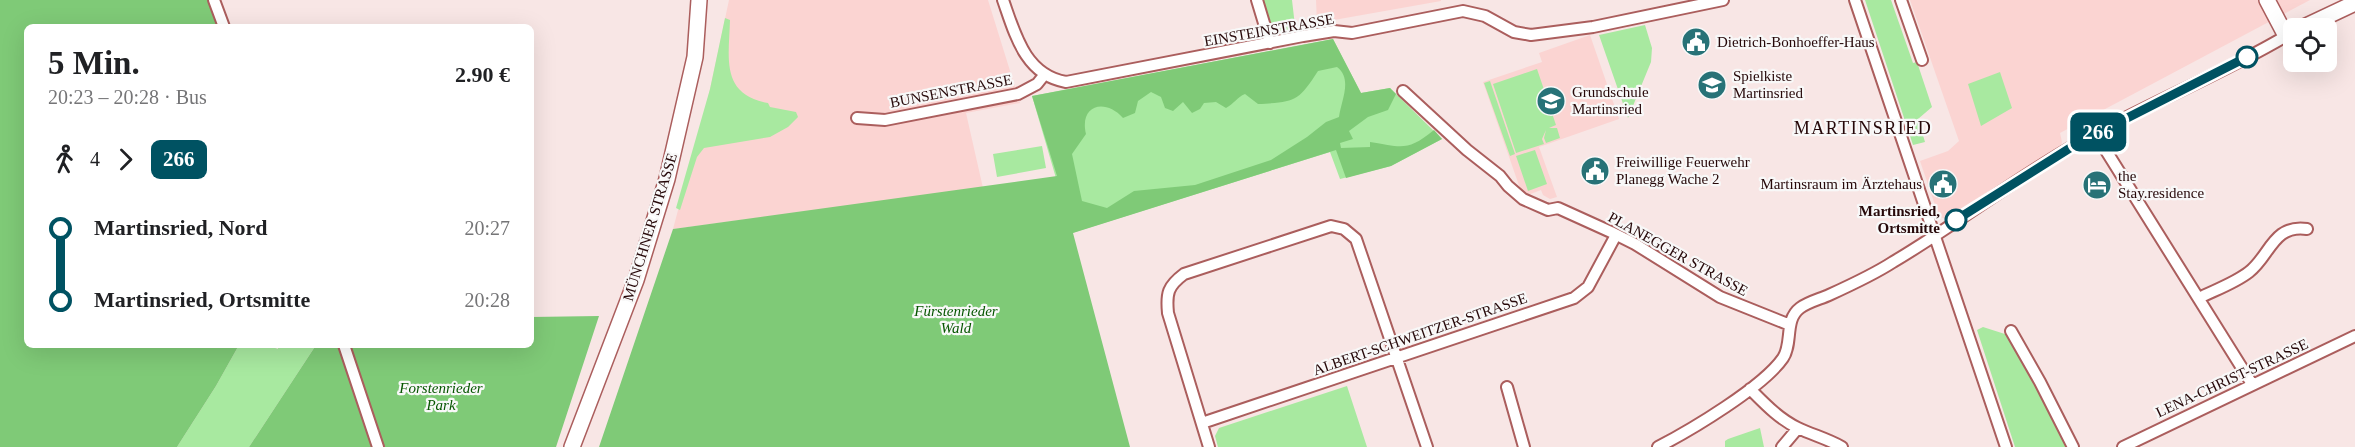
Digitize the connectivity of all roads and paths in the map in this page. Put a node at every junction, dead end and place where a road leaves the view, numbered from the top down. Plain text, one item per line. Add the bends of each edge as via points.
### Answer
1 (214, 0) edge
2 (699, 0) edge
3 (1003, 0) edge
4 (1257, 0) edge
5 (1460, 0) edge
6 (1723, 0) edge
7 (1855, 0) edge
8 (1901, 0) edge
9 (2267, 0) edge
10 (2355, 3) edge
11 (1671, 5) edge
12 (1463, 11) junction
13 (2323, 18) edge
14 (223, 24) edge
15 (2283, 24) edge
16 (2283, 38) edge
17 (1269, 43) junction
18 (1922, 60) dead end
19 (1045, 74) junction
20 (1403, 91) dead end
21 (856, 118) dead end
22 (2095, 133) junction
23 (2307, 229) dead end
24 (1616, 235) junction
25 (1934, 236) junction
26 (2199, 298) junction
27 (1790, 325) junction
28 (2011, 331) dead end
29 (2355, 336) edge
30 (345, 348) edge
31 (1397, 357) junction
32 (2252, 384) junction
33 (1507, 387) dead end
34 (1750, 388) junction
35 (1202, 423) junction
36 (1798, 428) junction
37 (378, 447) edge
38 (572, 447) edge
39 (1209, 447) edge
40 (1427, 447) edge
41 (1524, 447) edge
42 (1658, 447) edge
43 (1782, 447) edge
44 (1842, 447) edge
45 (2006, 447) edge
46 (2073, 447) edge
47 (2122, 447) edge

1 - 14 street
2 - 38 main road, MÜNCHNER STRASSE via 695,57 667,179 636,280
3 - 19 street, EINSTEINSTRASSE via 1022,50
4 - 17 street
5 - 12 street
6 - 11 street, EINSTEINSTRASSE
7 - 25 street
8 - 18 street
9 - 15 main road
10 - 13 main road
11 - 12 street, EINSTEINSTRASSE via 1593,27 1532,35 1514,32 1485,16
12 - 17 street, EINSTEINSTRASSE via 1352,33 1334,31
16 - 22 street
17 - 19 street, EINSTEINSTRASSE via 1073,82
19 - 21 street, BUNSENSTRASSE via 1020,94 885,120
20 - 24 street, PLANEGGER STRASSE via 1523,199 1548,210 1558,208
22 - 25 street
22 - 26 street
23 - 26 street via 2288,231 2273,241 2250,271
24 - 27 street, PLANEGGER STRASSE via 1720,297
24 - 31 street, ALBERT-SCHWEITZER-STRASSE via 1588,287 1574,298
25 - 27 street via 1870,276 1802,306
25 - 45 street
26 - 32 street
27 - 34 street via 1784,357
28 - 46 street
29 - 32 street, LENA-CHRIST-STRASSE
30 - 37 street
31 - 35 street, ALBERT-SCHWEITZER-STRASSE
31 - 35 street via 1356,239 1344,229 1325,227 1201,268 1172,283 1166,300
31 - 40 street
32 - 47 street, LENA-CHRIST-STRASSE
33 - 41 street
34 - 36 street via 1779,417
34 - 42 street
35 - 39 street
36 - 43 street
36 - 44 street

